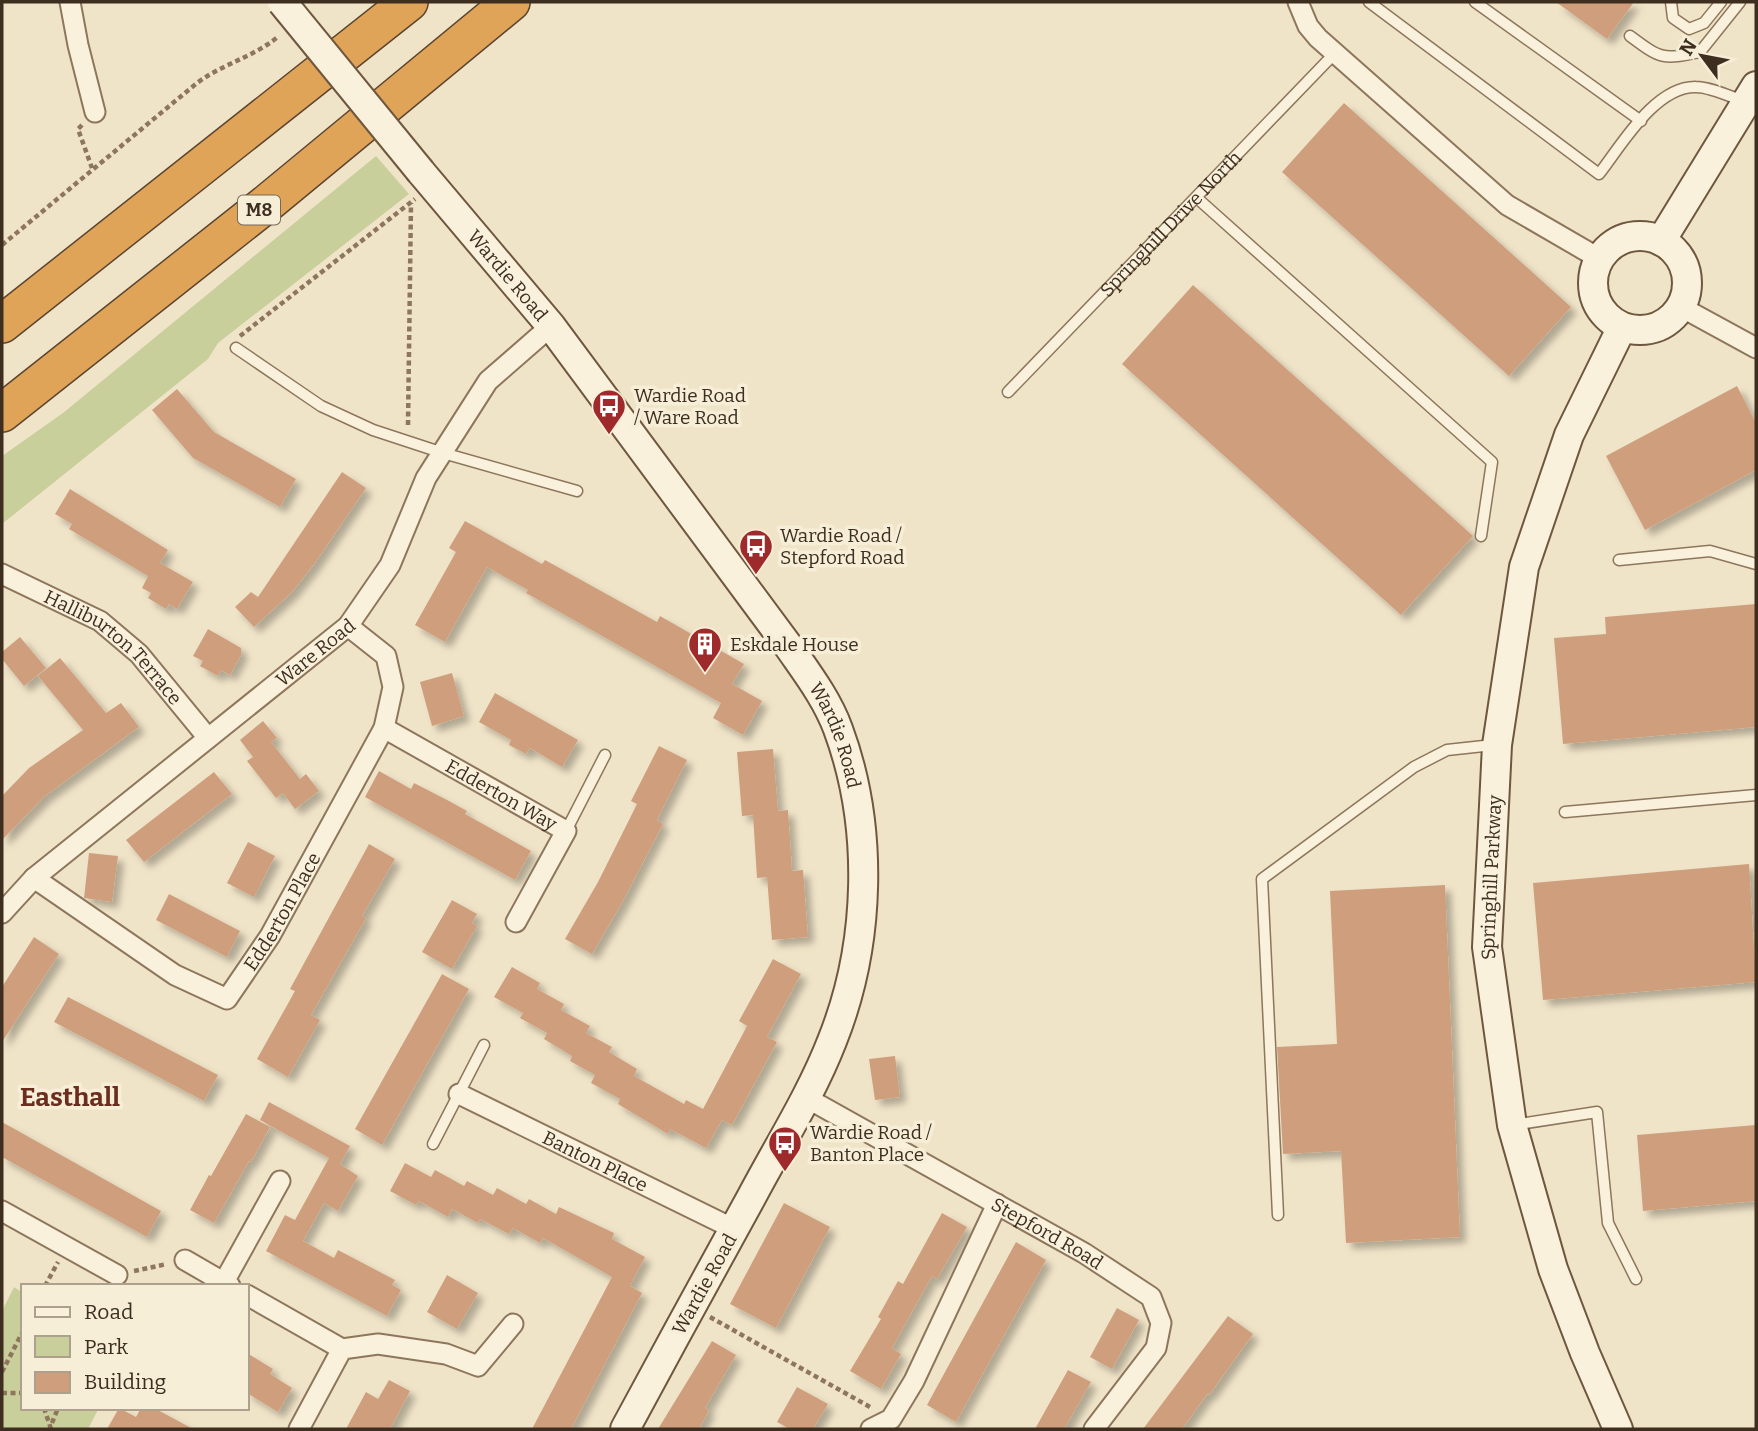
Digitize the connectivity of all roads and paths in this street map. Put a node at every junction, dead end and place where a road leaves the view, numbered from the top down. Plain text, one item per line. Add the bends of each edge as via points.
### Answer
1 (71, 2) edge
2 (409, 2) edge
3 (511, 2) edge
4 (1298, 2) edge
5 (1369, 2) edge
6 (1475, 2) edge
7 (1671, 2) edge
8 (1721, 2) edge
9 (1740, 2) edge
10 (286, 15) edge
11 (1630, 36) dead end
12 (1335, 53) junction
13 (1751, 94) edge
14 (95, 112) joint
15 (1641, 121) junction
16 (92, 169) junction
17 (421, 186) junction
18 (1197, 198) junction
19 (1661, 241) junction
20 (2, 245) edge
21 (1600, 259) junction
22 (1681, 307) junction
23 (2, 324) edge
24 (551, 326) junction
25 (1622, 327) junction
26 (236, 348) joint
27 (1756, 348) edge
28 (1008, 392) dead end
29 (2, 413) edge
30 (408, 442) junction
31 (443, 453) junction
32 (577, 491) dead end
33 (1481, 536) dead end
34 (1619, 560) dead end
35 (1756, 564) edge
36 (2, 574) edge
37 (348, 626) junction
38 (384, 728) junction
39 (208, 738) junction
40 (1497, 745) junction
41 (604, 755) dead end
42 (1756, 795) edge
43 (1565, 812) dead end
44 (566, 831) junction
45 (34, 878) junction
46 (2, 913) edge
47 (516, 922) dead end
48 (484, 1045) dead end
49 (459, 1094) junction
50 (805, 1097) junction
51 (1513, 1125) junction
52 (433, 1144) dead end
53 (281, 1181) dead end
54 (997, 1204) junction
55 (2, 1211) edge
56 (1278, 1214) dead end
57 (734, 1229) junction
58 (185, 1260) joint
59 (117, 1275) joint
60 (1636, 1279) dead end
61 (227, 1284) edge
62 (248, 1296) edge
63 (691, 1307) junction
64 (513, 1324) dead end
65 (21, 1335) edge
66 (342, 1349) junction
67 (2, 1372) edge
68 (2, 1393) edge
69 (21, 1393) edge
70 (45, 1410) edge
71 (57, 1410) edge
72 (891, 1419) junction
73 (51, 1427) edge
74 (299, 1429) edge
75 (625, 1429) edge
76 (871, 1429) edge
77 (1094, 1429) edge
78 (1618, 1429) edge

1 - 14 street
2 - 23 highway
3 - 29 highway, M8
4 - 12 street via 1308,26
5 - 15 lane via 1598,174
6 - 15 lane
7 - 8 lane via 1673,18 1689,29 1704,23
9 - 11 lane via 1700,52 1657,56
10 - 16 path via 260,51 205,77
10 - 17 street, Wardie Road, bridge
12 - 18 lane, Springhill Drive North
12 - 21 street via 1507,205
13 - 15 lane via 1697,86 1674,91
13 - 19 street
14 - 16 path via 78,129
16 - 20 path
17 - 24 street, Wardie Road
17 - 26 path via 232,343
17 - 30 path
18 - 28 lane, Springhill Drive North
18 - 33 lane via 1492,462
19 - 21 street via 1648,236 1620,240
19 - 22 street via 1683,262 1687,293
21 - 25 street via 1593,290 1598,306
22 - 25 street via 1661,326 1635,331
22 - 27 street
24 - 31 street, Ware Road via 488,381
24 - 50 street, Wardie Road via 816,686 848,760 863,869 860,927 844,1006
25 - 40 street, Springhill Parkway via 1569,435 1524,566
26 - 30 lane via 321,407
30 - 31 lane
31 - 32 lane
31 - 37 street, Ware Road via 426,478 390,565
34 - 35 lane via 1710,551
36 - 39 street, Halliburton Terrace via 100,621 138,654
37 - 38 street, Edderton Place via 386,656 393,687
37 - 39 street, Ware Road
38 - 44 street, Edderton Way
38 - 45 street, Edderton Place via 270,936 227,999 175,975
39 - 45 street, Ware Road
40 - 51 street, Springhill Parkway via 1487,947
40 - 56 lane via 1447,750 1414,766 1262,879
41 - 44 lane
42 - 43 lane
44 - 47 street, Edderton Way
45 - 46 street, Ware Road
48 - 49 lane
49 - 52 lane
49 - 57 street, Banton Place
50 - 54 street, Stepford Road
50 - 57 street, Wardie Road
51 - 60 lane via 1597,1112 1608,1223
51 - 78 street, Springhill Parkway via 1553,1269
53 - 61 street
54 - 72 street via 914,1381
54 - 77 street, Stepford Road via 1084,1252 1151,1297 1161,1323 1156,1348
55 - 59 street
57 - 63 street, Wardie Road
58 - 59 path
58 - 61 street
62 - 66 street
63 - 72 path
63 - 75 street, Wardie Road
64 - 66 street via 478,1366 446,1354 378,1344
65 - 67 path
66 - 74 street
68 - 69 path
70 - 73 path
71 - 73 path
72 - 76 street

